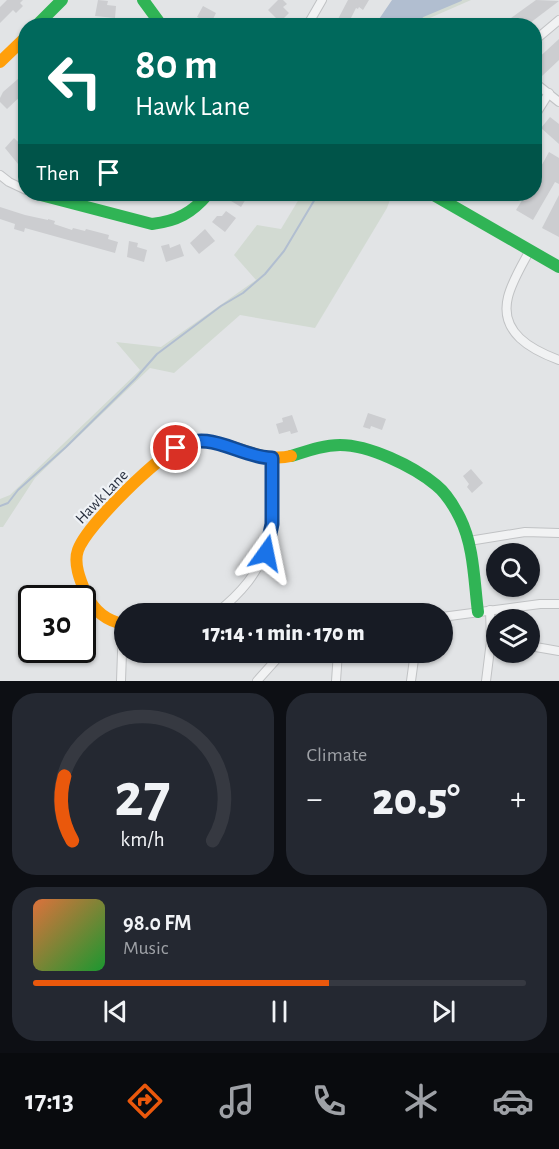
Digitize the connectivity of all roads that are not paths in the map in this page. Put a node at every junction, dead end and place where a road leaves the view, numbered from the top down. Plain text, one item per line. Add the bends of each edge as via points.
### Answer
1 (62, 0) edge
2 (143, 0) edge
3 (322, 0) edge
4 (44, 18) edge
5 (156, 18) edge
6 (312, 18) edge
7 (559, 20) edge
8 (542, 34) edge
9 (18, 44) edge
10 (0, 62) edge
11 (542, 88) edge
12 (549, 93) junction
13 (559, 102) edge
14 (542, 104) edge
15 (0, 175) edge
16 (18, 186) edge
17 (64, 201) edge
18 (202, 201) edge
19 (444, 201) edge
20 (530, 250) junction
21 (559, 267) edge
22 (559, 360) edge
23 (272, 458) junction
24 (559, 533) edge
25 (470, 541) junction
26 (225, 603) edge
27 (559, 604) edge
28 (484, 611) junction
29 (453, 615) edge
30 (486, 617) edge
31 (114, 622) edge
32 (540, 648) edge
33 (559, 651) edge
34 (122, 663) edge
35 (273, 663) edge
36 (337, 663) edge
37 (413, 663) edge
38 (490, 663) edge
39 (121, 681) edge
40 (257, 681) edge
41 (336, 681) edge
42 (411, 681) edge
43 (486, 681) edge

1 - 4 street
2 - 5 street
3 - 6 street
7 - 8 street
9 - 10 street
11 - 12 street
12 - 13 street
12 - 14 street
15 - 16 street
17 - 18 street via 152,224 181,219
19 - 20 street
20 - 21 street
20 - 22 street via 510,289 507,315 520,340
23 - 25 street, Hawk Lane via 346,444 400,462 429,478 445,493 458,511
23 - 26 street via 272,524 266,553
23 - 31 street, Hawk Lane via 212,441 193,441 176,448 131,487 92,528 77,552 78,569 91,603
24 - 25 street via 534,532
25 - 28 street, Hawk Lane
27 - 28 street
28 - 29 street
28 - 30 street
32 - 33 street
34 - 39 street, Hawk Lane
35 - 40 street
36 - 41 street
37 - 42 street
38 - 43 street

